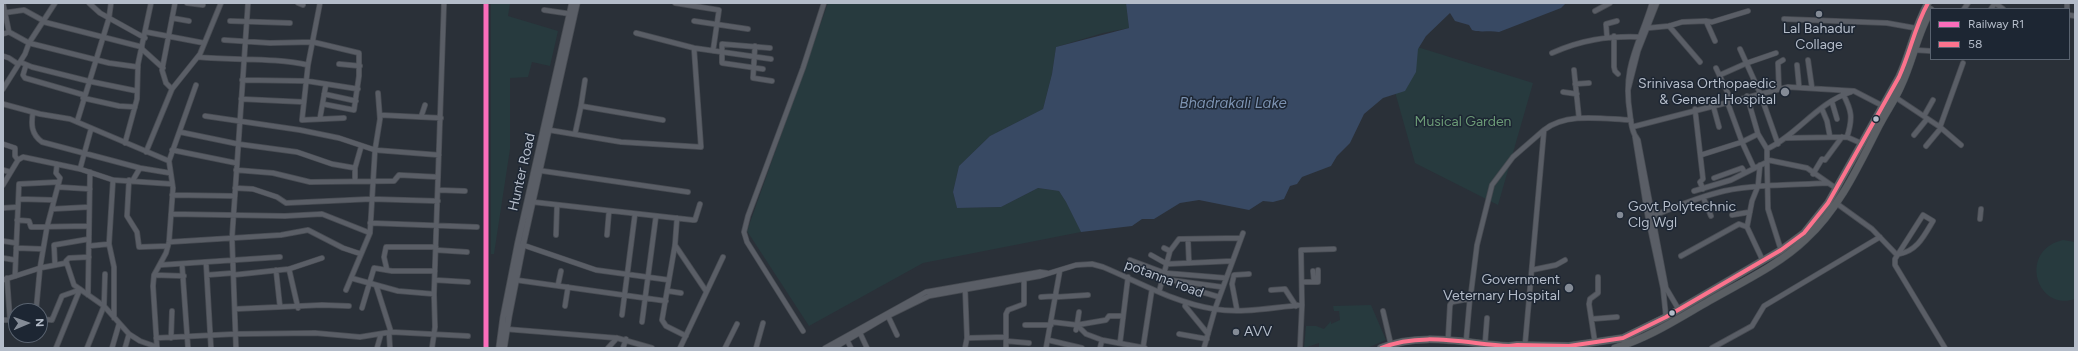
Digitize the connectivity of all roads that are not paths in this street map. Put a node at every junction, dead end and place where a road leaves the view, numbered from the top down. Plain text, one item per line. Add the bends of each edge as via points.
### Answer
1 (3, 3) edge
2 (55, 3) edge
3 (89, 3) edge
4 (111, 3) edge
5 (151, 3) edge
6 (175, 3) edge
7 (187, 3) edge
8 (221, 3) edge
9 (248, 3) edge
10 (298, 3) edge
11 (320, 3) edge
12 (444, 3) edge
13 (572, 3) edge
14 (577, 3) edge
15 (676, 3) edge
16 (824, 3) edge
17 (1610, 3) edge
18 (1652, 3) edge
19 (1657, 3) edge
20 (1928, 3) edge
21 (203, 5) dead end
22 (303, 5) dead end
23 (544, 10) dead end
24 (1595, 11) dead end
25 (1748, 11) dead end
26 (1930, 12) edge
27 (4, 13) edge
28 (572, 15) junction
29 (109, 18) junction
30 (172, 18) junction
31 (1784, 19) dead end
32 (230, 20) dead end
33 (190, 21) dead end
34 (694, 21) dead end
35 (1617, 21) dead end
36 (1706, 21) junction
37 (44, 22) junction
38 (245, 22) junction
39 (290, 23) dead end
40 (717, 25) junction
41 (1669, 26) junction
42 (1648, 28) junction
43 (1915, 28) junction
44 (748, 29) dead end
45 (9, 32) junction
46 (146, 32) junction
47 (636, 33) dead end
48 (3, 34) edge
49 (169, 36) junction
50 (1614, 36) junction
51 (103, 37) junction
52 (1607, 37) junction
53 (1639, 37) junction
54 (145, 38) junction
55 (224, 40) dead end
56 (244, 41) junction
57 (1715, 41) dead end
58 (313, 42) junction
59 (29, 43) junction
60 (204, 43) junction
61 (755, 46) junction
62 (142, 48) junction
63 (694, 48) junction
64 (770, 48) dead end
65 (1740, 49) dead end
66 (1915, 50) junction
67 (1930, 51) edge
68 (713, 52) junction
69 (721, 52) junction
70 (1552, 53) dead end
71 (1776, 54) dead end
72 (3, 56) edge
73 (198, 57) junction
74 (754, 57) junction
75 (96, 59) junction
76 (771, 59) dead end
77 (243, 60) junction
78 (1784, 60) dead end
79 (1808, 60) dead end
80 (1700, 62) dead end
81 (19, 63) junction
82 (1747, 63) junction
83 (1963, 63) dead end
84 (339, 64) dead end
85 (26, 65) junction
86 (308, 65) junction
87 (1797, 65) dead end
88 (360, 66) junction
89 (138, 67) junction
90 (753, 67) junction
91 (163, 68) junction
92 (1716, 68) dead end
93 (763, 69) dead end
94 (1574, 70) dead end
95 (1618, 74) dead end
96 (1720, 75) junction
97 (242, 80) junction
98 (585, 80) dead end
99 (88, 81) junction
100 (307, 81) junction
101 (772, 81) dead end
102 (1589, 83) dead end
103 (326, 84) junction
104 (1576, 84) junction
105 (196, 85) dead end
106 (1799, 86) junction
107 (4, 87) edge
108 (1812, 88) junction
109 (172, 89) junction
110 (358, 89) junction
111 (1779, 89) junction
112 (138, 91) junction
113 (1854, 91) junction
114 (1563, 92) dead end
115 (378, 93) dead end
116 (1628, 93) junction
117 (1760, 93) junction
118 (324, 94) junction
119 (1577, 94) junction
120 (1843, 94) junction
121 (84, 96) junction
122 (1746, 96) junction
123 (1895, 97) junction
124 (241, 99) junction
125 (1729, 100) junction
126 (1933, 100) dead end
127 (356, 101) junction
128 (304, 102) junction
129 (1832, 102) junction
130 (3, 104) edge
131 (323, 104) junction
132 (1713, 105) junction
133 (425, 106) dead end
134 (581, 106) junction
135 (1883, 106) junction
136 (135, 107) junction
137 (340, 108) junction
138 (1695, 109) junction
139 (1822, 109) junction
140 (33, 112) junction
141 (380, 115) junction
142 (205, 116) dead end
143 (338, 117) junction
144 (421, 117) junction
145 (320, 118) junction
146 (344, 118) dead end
147 (441, 118) junction
148 (1579, 118) junction
149 (1926, 118) junction
150 (1837, 119) dead end
151 (302, 120) junction
152 (663, 120) dead end
153 (1631, 120) junction
154 (76, 122) junction
155 (239, 122) junction
156 (1632, 127) junction
157 (1719, 127) dead end
158 (1940, 128) junction
159 (91, 129) junction
160 (300, 130) junction
161 (549, 130) junction
162 (1544, 130) junction
163 (180, 132) junction
164 (575, 134) junction
165 (1758, 134) junction
166 (1914, 135) dead end
167 (1830, 137) junction
168 (1844, 137) junction
169 (1786, 138) junction
170 (1742, 142) junction
171 (125, 143) junction
172 (3, 144) edge
173 (238, 144) junction
174 (1778, 144) junction
175 (1863, 144) junction
176 (1961, 145) dead end
177 (361, 146) junction
178 (1926, 146) dead end
179 (1767, 149) junction
180 (172, 150) junction
181 (375, 150) junction
182 (146, 152) junction
183 (84, 153) junction
184 (439, 155) junction
185 (1701, 155) junction
186 (18, 160) junction
187 (169, 161) junction
188 (1768, 161) junction
189 (236, 163) junction
190 (57, 164) junction
191 (1760, 165) junction
192 (140, 168) junction
193 (355, 168) junction
194 (1754, 168) junction
195 (80, 169) junction
196 (3, 170) edge
197 (236, 170) junction
198 (537, 170) junction
199 (10, 172) junction
200 (90, 172) junction
201 (170, 173) junction
202 (1745, 173) junction
203 (1813, 174) junction
204 (438, 177) junction
205 (1714, 178) dead end
206 (113, 180) junction
207 (131, 180) junction
208 (355, 180) junction
209 (372, 181) junction
210 (1828, 183) junction
211 (172, 184) junction
212 (3, 185) edge
213 (59, 185) junction
214 (1758, 186) junction
215 (1767, 186) junction
216 (235, 188) junction
217 (90, 189) junction
218 (1703, 189) junction
219 (1837, 189) junction
220 (438, 190) junction
221 (465, 191) dead end
222 (688, 192) dead end
223 (1694, 192) dead end
224 (172, 195) junction
225 (235, 196) junction
226 (1703, 197) junction
227 (19, 199) junction
228 (371, 199) junction
229 (54, 200) junction
230 (438, 201) junction
231 (532, 202) junction
232 (1836, 203) junction
233 (700, 204) dead end
234 (557, 205) junction
235 (18, 207) junction
236 (89, 207) junction
237 (3, 208) edge
238 (52, 209) junction
239 (1980, 209) dead end
240 (609, 211) junction
241 (1750, 212) junction
242 (171, 214) junction
243 (635, 214) junction
244 (234, 215) junction
245 (1732, 215) dead end
246 (656, 216) junction
247 (1712, 216) dead end
248 (1650, 217) junction
249 (678, 218) junction
250 (1980, 219) dead end
251 (17, 220) junction
252 (370, 223) junction
253 (89, 226) junction
254 (437, 226) junction
255 (47, 227) junction
256 (477, 227) dead end
257 (1747, 227) junction
258 (370, 233) junction
259 (1243, 233) dead end
260 (556, 235) dead end
261 (607, 235) dead end
262 (1880, 237) junction
263 (232, 238) junction
264 (1241, 238) junction
265 (89, 239) junction
266 (1188, 240) junction
267 (3, 241) edge
268 (109, 244) junction
269 (169, 244) junction
270 (16, 245) junction
271 (523, 245) junction
272 (675, 245) junction
273 (89, 246) junction
274 (1164, 248) dead end
275 (43, 249) junction
276 (436, 249) junction
277 (1334, 249) dead end
278 (1781, 250) junction
279 (1170, 251) junction
280 (467, 252) dead end
281 (361, 254) junction
282 (1898, 254) junction
283 (1150, 255) dead end
284 (89, 256) junction
285 (1681, 256) dead end
286 (280, 257) dead end
287 (723, 257) dead end
288 (3, 258) edge
289 (322, 258) dead end
290 (15, 260) junction
291 (232, 260) junction
292 (1130, 260) dead end
293 (1565, 260) dead end
294 (206, 262) junction
295 (1232, 262) junction
296 (1764, 262) junction
297 (66, 263) junction
298 (1189, 263) junction
299 (182, 264) junction
300 (1167, 264) junction
301 (55, 265) junction
302 (160, 265) junction
303 (40, 268) junction
304 (289, 269) junction
305 (276, 270) junction
306 (386, 270) junction
307 (1060, 270) junction
308 (1532, 270) junction
309 (435, 271) junction
310 (562, 271) dead end
311 (1315, 271) dead end
312 (1751, 272) junction
313 (1049, 273) junction
314 (1165, 273) junction
315 (105, 274) dead end
316 (233, 274) junction
317 (628, 274) junction
318 (1249, 274) dead end
319 (154, 275) junction
320 (207, 275) junction
321 (15, 276) junction
322 (184, 276) junction
323 (648, 277) junction
324 (1128, 277) junction
325 (1598, 277) dead end
326 (351, 278) junction
327 (1226, 278) junction
328 (5, 279) edge
329 (1024, 279) junction
330 (434, 280) junction
331 (516, 280) junction
332 (669, 280) junction
333 (1163, 280) junction
334 (1178, 281) junction
335 (468, 282) dead end
336 (1302, 282) junction
337 (369, 284) junction
338 (105, 285) junction
339 (376, 285) junction
340 (558, 285) junction
341 (115, 286) junction
342 (568, 287) junction
343 (965, 287) junction
344 (1222, 287) junction
345 (1152, 289) junction
346 (79, 290) junction
347 (346, 290) dead end
348 (1271, 290) dead end
349 (668, 291) junction
350 (706, 291) junction
351 (1159, 292) junction
352 (681, 293) dead end
353 (434, 294) junction
354 (88, 295) junction
355 (625, 295) junction
356 (1088, 295) dead end
357 (1041, 297) dead end
358 (1057, 297) junction
359 (1219, 297) junction
360 (1470, 297) junction
361 (645, 298) junction
362 (666, 301) junction
363 (37, 303) edge
364 (1186, 303) junction
365 (8, 304) edge
366 (1302, 305) junction
367 (104, 306) junction
368 (349, 306) dead end
369 (566, 306) dead end
370 (1296, 306) junction
371 (280, 307) junction
372 (298, 308) junction
373 (362, 308) dead end
374 (235, 309) junction
375 (1214, 309) junction
376 (1237, 310) junction
377 (1679, 310) junction
378 (172, 311) dead end
379 (1383, 311) dead end
380 (1079, 312) dead end
381 (622, 316) dead end
382 (888, 316) junction
383 (1123, 316) junction
384 (1617, 317) dead end
385 (1666, 317) junction
386 (114, 318) junction
387 (1487, 318) dead end
388 (1592, 319) junction
389 (48, 320) edge
390 (642, 322) dead end
391 (763, 323) dead end
392 (119, 324) junction
393 (737, 324) dead end
394 (1051, 324) junction
395 (1025, 325) dead end
396 (1076, 328) junction
397 (504, 329) junction
398 (802, 331) dead end
399 (390, 332) junction
400 (860, 333) junction
401 (129, 334) junction
402 (236, 334) junction
403 (379, 334) junction
404 (1179, 334) dead end
405 (435, 335) junction
406 (897, 335) dead end
407 (210, 336) junction
408 (468, 336) dead end
409 (686, 336) junction
410 (1208, 336) junction
411 (187, 337) junction
412 (156, 338) junction
413 (171, 338) junction
414 (616, 338) junction
415 (967, 338) junction
416 (626, 339) junction
417 (1006, 339) junction
418 (847, 340) junction
419 (1048, 340) junction
420 (1102, 340) junction
421 (1448, 340) junction
422 (1466, 342) junction
423 (1029, 343) dead end
424 (1595, 343) junction
425 (1116, 344) edge
426 (1485, 344) junction
427 (1391, 345) junction
428 (1525, 345) junction
429 (1125, 346) edge
430 (157, 347) edge
431 (649, 347) edge
432 (1510, 347) edge
433 (56, 348) edge
434 (87, 348) edge
435 (112, 348) edge
436 (125, 348) edge
437 (188, 348) edge
438 (211, 348) edge
439 (236, 348) edge
440 (377, 348) edge
441 (390, 348) edge
442 (432, 348) edge
443 (499, 348) edge
444 (504, 348) edge
445 (608, 348) edge
446 (623, 348) edge
447 (680, 348) edge
448 (725, 348) edge
449 (756, 348) edge
450 (825, 348) edge
451 (834, 348) edge
452 (851, 348) edge
453 (867, 348) edge
454 (965, 348) edge
455 (1006, 348) edge
456 (1046, 348) edge
457 (1082, 348) edge
458 (1100, 348) edge
459 (1143, 348) edge
460 (1204, 348) edge
461 (1300, 348) edge
462 (1381, 348) edge
463 (1615, 348) edge
464 (1712, 348) edge
465 (1945, 348) edge

1 - 27 street
2 - 37 street
3 - 29 street
4 - 29 street
5 - 46 street
6 - 30 street
7 - 21 street
8 - 60 street
9 - 38 street
10 - 22 street
11 - 58 street
12 - 147 street
13 - 28 street, Hunter Road
14 - 28 street, Hunter Road
15 - 40 street via 717,8
16 - 398 street via 744,232 747,242
17 - 24 street
18 - 53 street
19 - 42 street
20 - 43 highway
23 - 28 street
25 - 36 street via 1712,22
26 - 66 highway via 1921,29
27 - 37 street via 24,10
27 - 45 street
28 - 161 street, Hunter Road
28 - 198 street, Hunter Road
29 - 51 street
29 - 54 street
30 - 33 street
30 - 49 street
31 - 43 street via 1886,23
32 - 38 street
34 - 40 street
35 - 52 street via 1606,24
36 - 41 street via 1682,22
36 - 57 street
37 - 51 street
37 - 59 street
38 - 39 street
38 - 56 street
40 - 44 street
40 - 68 street
41 - 42 street
41 - 80 street
42 - 116 street via 1638,51
43 - 135 highway via 1904,67
45 - 48 street
45 - 59 street
46 - 49 street
46 - 54 street
47 - 63 street
49 - 60 street
49 - 91 street
50 - 52 street
50 - 53 street
50 - 95 street via 1614,72
51 - 62 street
51 - 75 street
52 - 70 street via 1575,43
53 - 116 street via 1627,77
54 - 62 street
55 - 56 street
56 - 58 street
56 - 77 street
58 - 86 street
58 - 88 street via 359,53
59 - 75 street
59 - 81 street
60 - 73 street
61 - 64 street
61 - 69 street via 723,44
61 - 74 street
62 - 89 street
62 - 91 street
63 - 68 street
63 - 164 street via 701,148 621,142
65 - 82 street
66 - 67 street
66 - 123 highway via 1907,75
68 - 69 street
69 - 74 street
69 - 90 street via 722,63
71 - 82 street
72 - 81 street
73 - 77 street
73 - 109 street
74 - 76 street
74 - 90 street
75 - 89 street
75 - 99 street
77 - 86 street via 287,61
77 - 97 street
78 - 111 street via 1778,63
79 - 108 street
81 - 85 street
81 - 107 street
82 - 96 street
82 - 117 street
83 - 158 street
84 - 88 street
85 - 99 street
85 - 121 street via 23,75 25,78
86 - 100 street
87 - 106 street
88 - 110 street
89 - 112 street
90 - 93 street
90 - 101 street via 753,78
91 - 109 street via 163,76
92 - 96 street
94 - 104 street
96 - 125 street
97 - 100 street
97 - 124 street
98 - 134 street
99 - 112 street
99 - 121 street
100 - 103 street
100 - 128 street
102 - 104 street
103 - 110 street
103 - 118 street
104 - 119 street
105 - 163 street
106 - 108 street
106 - 111 street
108 - 113 street
109 - 182 street
110 - 127 street
111 - 117 street
112 - 136 street
113 - 120 street
113 - 135 street
114 - 119 street
115 - 141 street
116 - 153 street
117 - 122 street
117 - 174 street
118 - 127 street
118 - 131 street
119 - 148 street
120 - 129 street
120 - 168 street via 1851,109 1850,128
121 - 136 street via 119,106
121 - 154 street
122 - 125 street
122 - 165 street
123 - 149 street
123 - 232 highway
124 - 128 street
124 - 155 street
125 - 132 street
125 - 170 street
126 - 149 street
127 - 137 street via 354,110
128 - 151 street
129 - 139 street
129 - 150 street
130 - 140 street
131 - 137 street
131 - 145 street
132 - 138 street
132 - 157 street
133 - 144 street
134 - 152 street
134 - 164 street
135 - 175 highway
136 - 171 street
137 - 143 street
138 - 156 street
138 - 185 street
139 - 167 street
139 - 169 street
140 - 154 street
140 - 183 street via 31,125 40,140
141 - 144 street
141 - 181 street
142 - 155 street
143 - 145 street
143 - 146 street
144 - 147 street
145 - 151 street
147 - 184 street
148 - 153 street
148 - 162 street via 1549,126
149 - 158 street
149 - 166 street
151 - 160 street
153 - 156 street
154 - 159 street
155 - 160 street
155 - 173 street
156 - 248 street
158 - 176 street
158 - 178 street
159 - 171 street
159 - 183 street
160 - 177 street
161 - 164 street
161 - 198 street, Hunter Road
162 - 308 street
162 - 360 street via 1513,157 1492,185 1477,245
163 - 173 street
163 - 180 street
165 - 170 street
165 - 179 street
167 - 168 street
167 - 169 street
168 - 175 street
168 - 203 street via 1825,160 1822,159
169 - 174 street
170 - 185 street
170 - 194 street
171 - 182 street
172 - 186 street via 15,148
173 - 189 street
173 - 193 street via 297,152 330,164
174 - 179 street
175 - 219 highway
177 - 181 street
177 - 193 street
179 - 188 street
180 - 187 street
180 - 189 street
181 - 184 street
181 - 209 street
182 - 187 street
183 - 192 street
183 - 195 street
184 - 204 street
185 - 218 street via 1703,179 1700,182
186 - 190 street via 27,158
186 - 199 street
187 - 201 street
188 - 191 street
188 - 203 street via 1807,168
188 - 215 street
189 - 197 street
190 - 195 street
190 - 213 street
191 - 194 street
191 - 214 street
192 - 201 street
192 - 207 street
193 - 208 street
194 - 202 street
195 - 200 street
196 - 199 street
197 - 208 street via 273,173 310,182
197 - 216 street
198 - 222 street
198 - 231 street, Hunter Road
198 - 397 street, Hunter Road
199 - 212 street
200 - 206 street
200 - 217 street
201 - 211 street
202 - 205 street via 1742,168
202 - 218 street
203 - 210 street
204 - 209 street via 399,176 394,181
204 - 220 street
206 - 207 street
206 - 268 street
207 - 211 street
207 - 269 street via 127,216 137,232 139,246
208 - 209 street
209 - 228 street
210 - 215 street
210 - 219 street
211 - 224 street
213 - 217 street
213 - 227 street via 20,183
213 - 229 street
214 - 215 street
214 - 226 street
214 - 241 street
215 - 278 street via 1768,209
216 - 225 street
216 - 228 street via 253,189 284,202
217 - 236 street
218 - 223 street
219 - 278 highway via 1804,233
220 - 221 street
220 - 230 street
224 - 225 street
224 - 242 street
225 - 244 street
226 - 247 street
226 - 248 street
227 - 229 street
227 - 235 street
228 - 230 street
228 - 252 street
229 - 238 street
230 - 254 street
231 - 234 street
231 - 271 street, Hunter Road
232 - 262 street via 1872,228
232 - 312 highway via 1805,240 1777,261
233 - 249 street via 695,220
234 - 240 street
234 - 260 street
235 - 237 street
235 - 251 street
236 - 238 street
236 - 253 street
238 - 255 street
239 - 250 street
240 - 243 street
240 - 261 street
241 - 245 street
241 - 257 street
242 - 244 street
242 - 269 street
243 - 246 street
243 - 317 street
244 - 258 street via 322,214
244 - 263 street
246 - 249 street
246 - 323 street
248 - 377 street via 1666,288
248 - 385 street
249 - 272 street
251 - 255 street via 29,221 30,227
251 - 270 street
252 - 254 street
252 - 258 street
253 - 255 street
253 - 265 street
254 - 256 street
254 - 276 street
255 - 275 street
257 - 285 street via 1740,224
257 - 296 street
258 - 281 street
259 - 264 street
262 - 282 street
262 - 464 street via 1764,306 1752,326
263 - 269 street
263 - 281 street via 308,230
263 - 291 street
264 - 266 street
264 - 295 street
265 - 273 street
265 - 301 street via 54,245
266 - 279 street via 1179,240
266 - 298 street
267 - 270 street
268 - 273 street
268 - 341 street via 114,259
269 - 302 street
270 - 275 street
270 - 290 street
271 - 317 street via 587,268
271 - 331 street, Hunter Road
272 - 332 street
272 - 350 street
273 - 284 street
274 - 279 street
275 - 303 street
276 - 280 street
276 - 306 street via 386,246
276 - 309 street
277 - 336 street via 1301,250
278 - 296 highway
279 - 300 street
281 - 326 street
282 - 282 street via 1924,215 1933,222 1917,246
282 - 465 street via 1894,261 1896,268
283 - 300 street
284 - 297 street via 68,259
284 - 354 street
286 - 291 street
287 - 350 street
288 - 290 street
289 - 304 street
290 - 321 street
291 - 294 street
291 - 316 street
292 - 314 street
293 - 308 street via 1556,265
294 - 299 street
294 - 320 street
295 - 298 street
295 - 327 street
296 - 312 highway
297 - 301 street
297 - 346 street via 72,282
298 - 300 street
299 - 302 street
299 - 322 street
300 - 314 street
301 - 303 street
302 - 319 street
303 - 321 street
303 - 363 street
304 - 305 street
304 - 372 street
305 - 316 street
305 - 371 street
306 - 309 street
306 - 337 street via 374,268
307 - 313 street, potanna road
307 - 324 street, potanna road via 1092,264
307 - 358 street
308 - 428 street
309 - 330 street
310 - 340 street
311 - 336 street via 1314,282
312 - 377 highway
312 - 463 highway via 1662,328
313 - 329 street, potanna road
313 - 343 street, potanna road via 1040,272
314 - 327 street
314 - 333 street
315 - 338 street
316 - 320 street
316 - 374 street
317 - 323 street
317 - 355 street
318 - 376 street via 1234,275 1232,284
319 - 322 street
319 - 412 street
320 - 407 street
321 - 328 street
322 - 411 street
323 - 332 street
323 - 361 street
324 - 345 street, potanna road
324 - 383 street
325 - 388 street via 1598,293 1589,301
326 - 337 street
326 - 347 street
327 - 344 street
328 - 365 street
329 - 343 street, potanna road
329 - 417 street via 1024,304 1008,310
330 - 335 street
330 - 353 street
331 - 340 street
331 - 397 street, Hunter Road
332 - 349 street
333 - 334 street
333 - 351 street
334 - 344 street
334 - 359 street via 1178,285
336 - 366 street
337 - 339 street
337 - 373 street
338 - 341 street
338 - 367 street
339 - 353 street
339 - 399 street
340 - 342 street
341 - 386 street
342 - 355 street
342 - 369 street
343 - 382 street, potanna road via 923,298
343 - 415 street
343 - 450 street, potanna road via 921,294
344 - 359 street
345 - 351 street, potanna road
345 - 459 street
346 - 354 street
346 - 389 street via 62,296 52,320
346 - 433 street
348 - 370 street via 1285,289
349 - 352 street
349 - 362 street
350 - 409 street
351 - 364 street, potanna road
353 - 405 street
354 - 367 street
355 - 361 street
355 - 381 street
356 - 358 street
357 - 358 street
358 - 394 street
359 - 375 street
360 - 421 street via 1465,301 1452,302 1450,305
360 - 422 street
361 - 362 street
361 - 390 street
362 - 409 street via 663,323
364 - 375 street, potanna road
364 - 410 street via 1185,306
366 - 370 street, potanna road
366 - 461 street
367 - 386 street
367 - 434 street
368 - 372 street via 322,305
370 - 376 street, potanna road
371 - 372 street
371 - 374 street
374 - 402 street
375 - 376 street, potanna road
375 - 410 street
377 - 385 highway
378 - 413 street
379 - 427 street
380 - 396 street
382 - 400 street, potanna road
382 - 406 street
383 - 396 street via 1109,316 1106,320
383 - 425 street
384 - 388 street
385 - 424 highway via 1623,338
386 - 392 street
387 - 426 street
388 - 424 street
391 - 449 street
392 - 401 street
392 - 435 street
393 - 448 street
394 - 395 street
394 - 396 street
394 - 419 street
396 - 420 street
397 - 414 street
397 - 443 street, Hunter Road
397 - 444 street, Hunter Road
399 - 403 street
399 - 405 street
399 - 441 street
400 - 418 street, potanna road
400 - 453 street
401 - 430 street
401 - 436 street
402 - 403 street via 370,337
402 - 407 street
402 - 439 street
403 - 440 street
404 - 410 street
405 - 408 street
405 - 442 street
407 - 411 street
407 - 438 street
409 - 447 street
410 - 460 street
411 - 413 street
411 - 437 street
412 - 413 street
412 - 430 street
414 - 416 street
414 - 445 street
415 - 417 street
415 - 454 street
416 - 431 street
416 - 446 street
417 - 423 street
417 - 455 street
418 - 451 street, potanna road
418 - 452 street
419 - 456 street
419 - 457 street
420 - 425 street
420 - 458 street
421 - 422 highway
421 - 427 highway via 1417,340
422 - 426 highway
424 - 428 highway via 1552,347
425 - 429 street
426 - 432 highway
427 - 462 highway
428 - 432 highway
429 - 459 street

